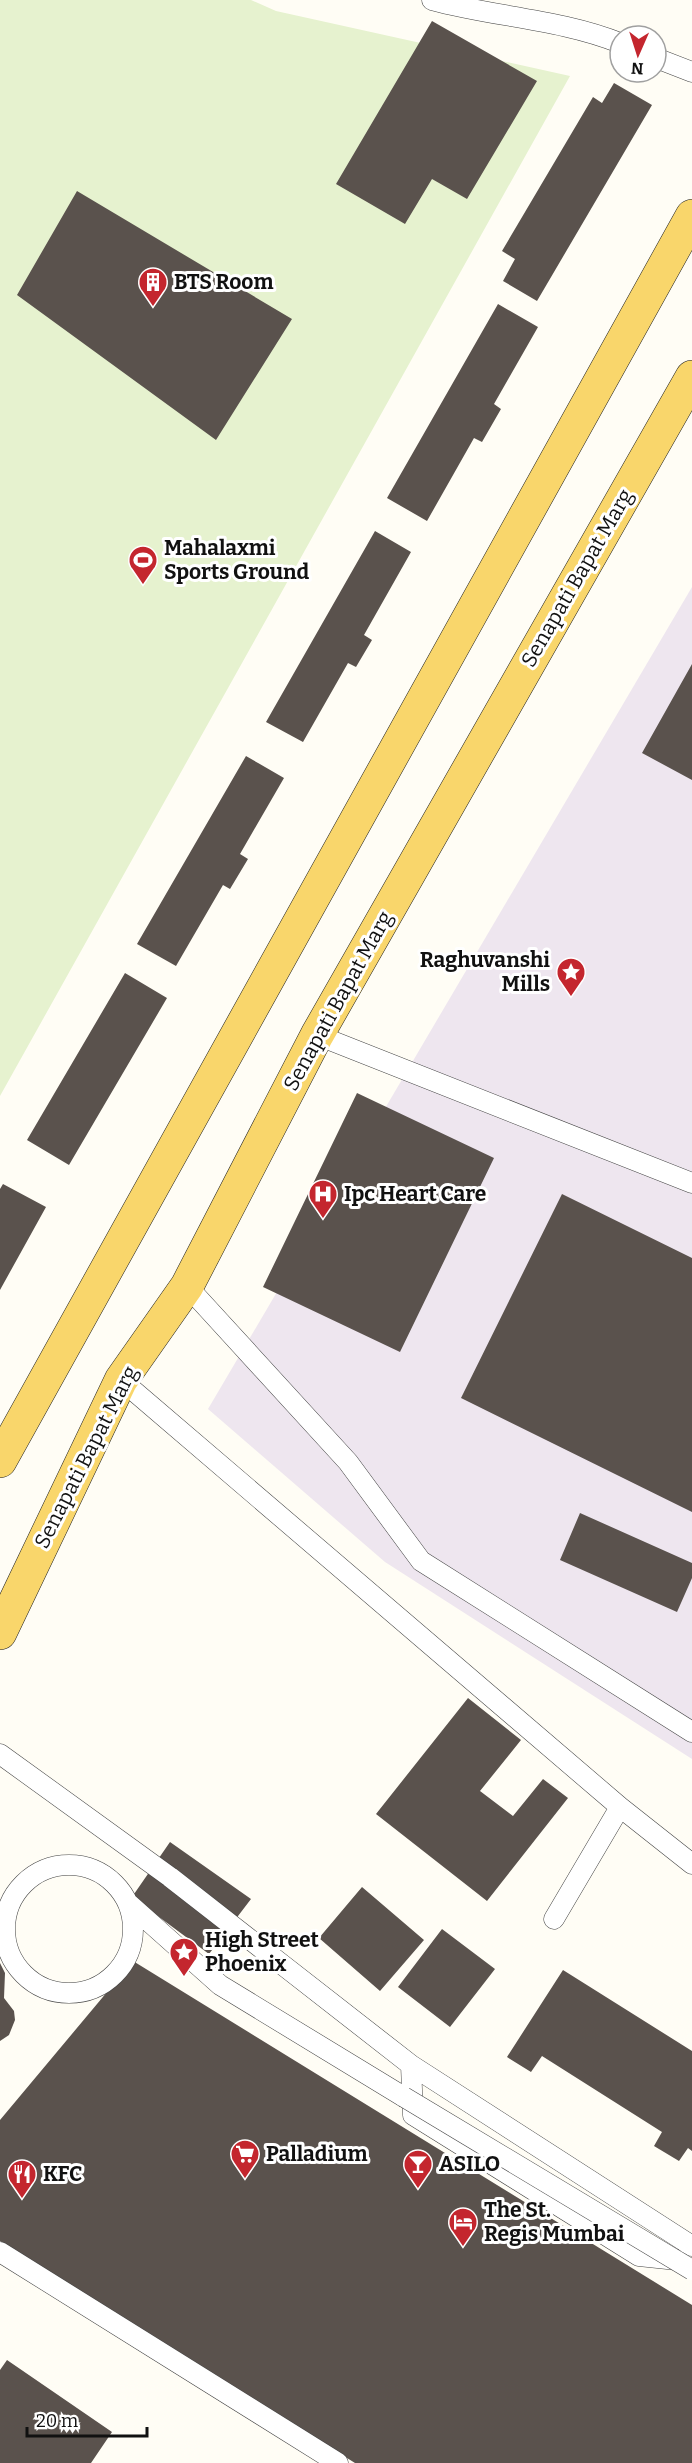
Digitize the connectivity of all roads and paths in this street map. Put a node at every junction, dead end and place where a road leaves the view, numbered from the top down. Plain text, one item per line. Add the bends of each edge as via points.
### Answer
1 (432, 0) edge
2 (608, 38) edge
3 (668, 63) edge
4 (692, 72) edge
5 (692, 216) edge
6 (692, 377) edge
7 (317, 1035) junction
8 (692, 1183) edge
9 (187, 1286) junction
10 (121, 1380) junction
11 (0, 1461) edge
12 (0, 1633) edge
13 (692, 1732) edge
14 (0, 1754) edge
15 (620, 1807) junction
16 (692, 1864) edge
17 (128, 1903) junction
18 (554, 1919) dead end
19 (2, 1936) edge
20 (411, 2065) junction
21 (692, 2246) edge
22 (0, 2252) edge
23 (692, 2261) edge
24 (692, 2270) edge
25 (338, 2463) edge

1 - 2 lane via 589,31
3 - 4 lane
5 - 11 main road
6 - 7 main road, Senapati Bapat Marg
7 - 8 lane
7 - 9 main road, Senapati Bapat Marg
9 - 10 main road, Senapati Bapat Marg
9 - 13 lane via 348,1462 421,1561
10 - 12 main road, Senapati Bapat Marg
10 - 15 lane
14 - 20 lane via 170,1877
15 - 16 lane
15 - 18 lane
17 - 19 lane via 116,1884 98,1871 76,1865 54,1867 33,1875 16,1890 6,1911
17 - 19 lane via 134,1924 132,1945 124,1963 93,1989 73,1994 34,1984 18,1970
17 - 24 lane, bridge via 220,1986
20 - 21 lane
20 - 23 lane via 413,2115 639,2256
22 - 25 lane

